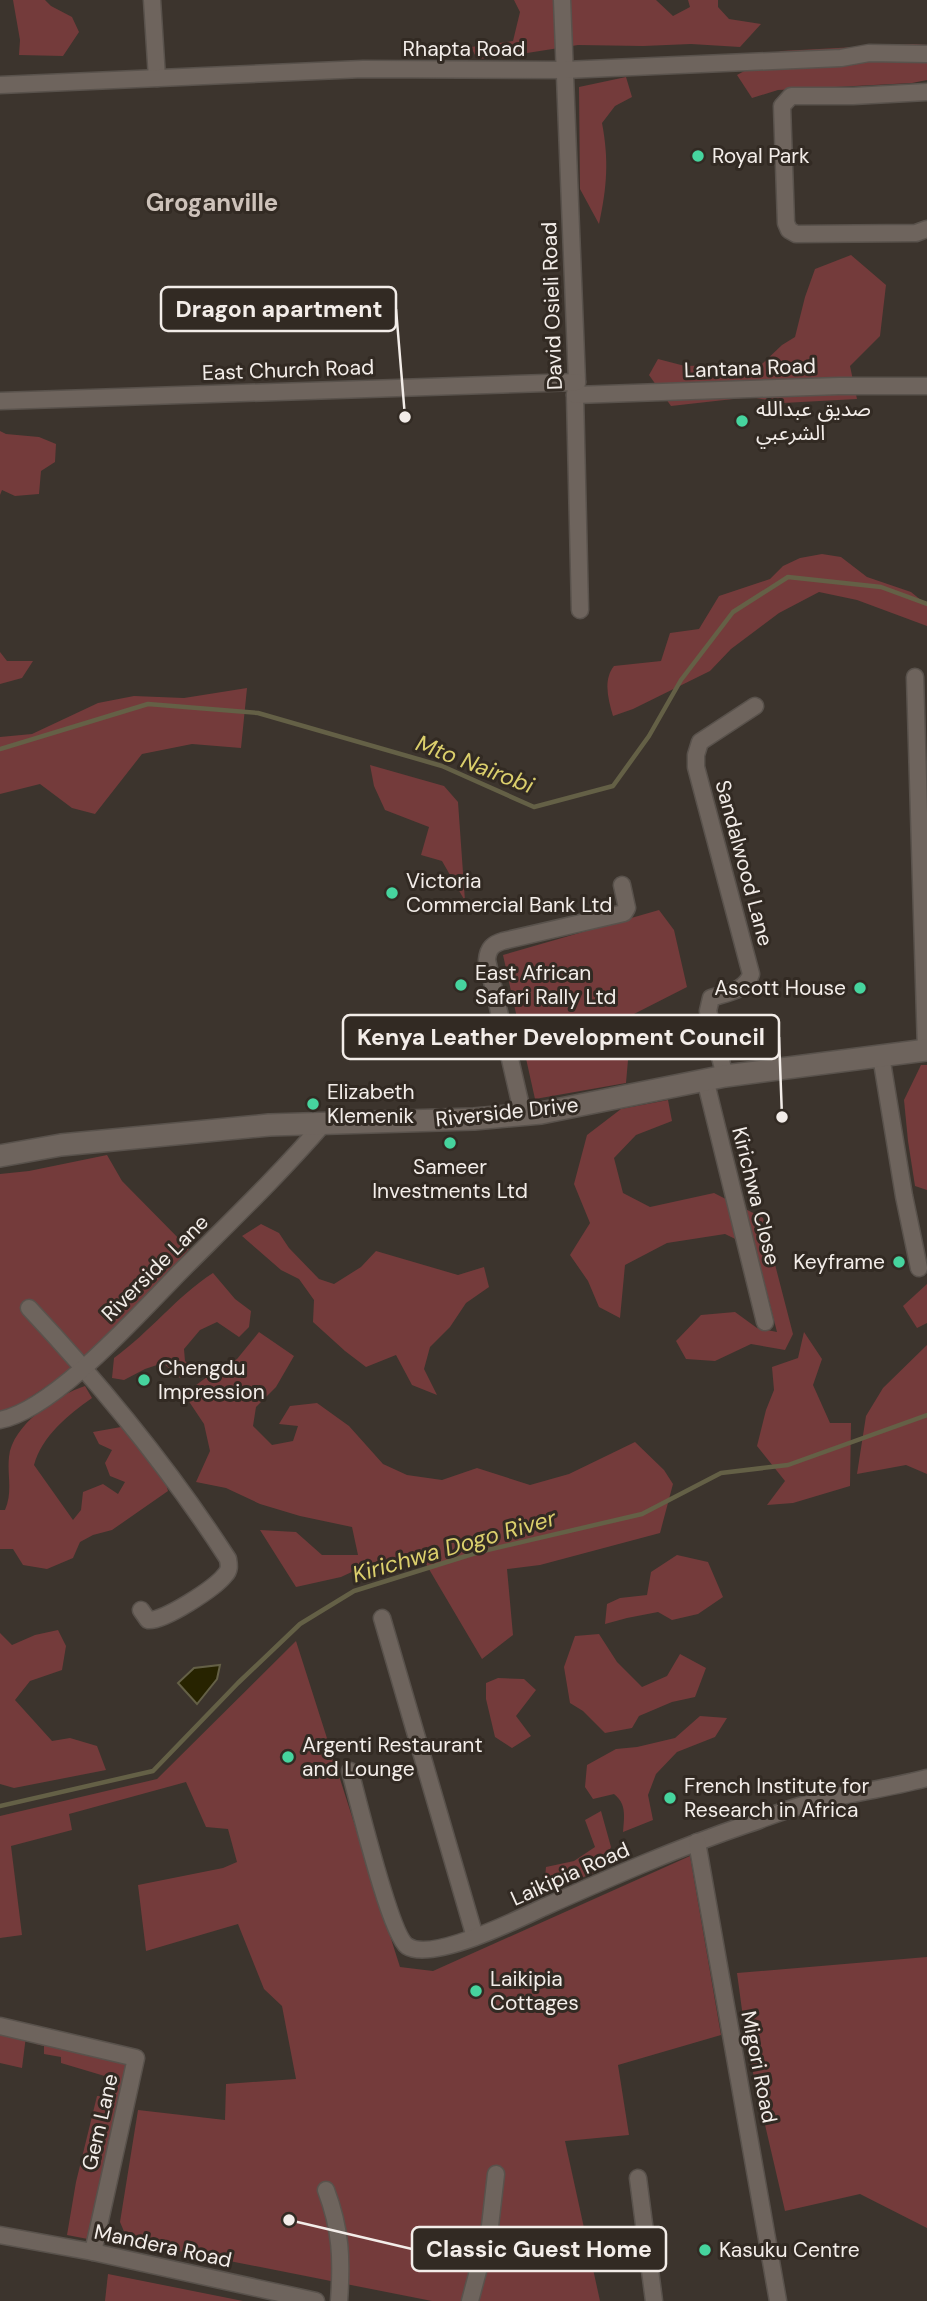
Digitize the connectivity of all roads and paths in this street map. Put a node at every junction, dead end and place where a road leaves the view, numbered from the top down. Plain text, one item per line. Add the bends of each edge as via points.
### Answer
1 (152, 0) edge
2 (562, 0) edge
3 (927, 54) edge
4 (565, 70) junction
5 (157, 79) junction
6 (0, 85) edge
7 (927, 92) edge
8 (927, 229) edge
9 (927, 386) edge
10 (576, 388) junction
11 (0, 401) edge
12 (580, 610) dead end
13 (915, 677) dead end
14 (755, 706) dead end
15 (622, 885) dead end
16 (924, 903) edge
17 (926, 1050) edge
18 (881, 1056) junction
19 (715, 1077) junction
20 (523, 1115) junction
21 (324, 1123) junction
22 (0, 1156) edge
23 (919, 1268) dead end
24 (29, 1308) dead end
25 (765, 1322) dead end
26 (84, 1367) junction
27 (0, 1420) edge
28 (141, 1610) dead end
29 (382, 1618) dead end
30 (350, 1771) dead end
31 (927, 1779) edge
32 (698, 1842) junction
33 (475, 1937) junction
34 (0, 2026) edge
35 (496, 2174) dead end
36 (638, 2178) dead end
37 (326, 2190) dead end
38 (0, 2235) edge
39 (93, 2252) junction
40 (316, 2301) edge
41 (339, 2301) edge
42 (470, 2301) edge
43 (654, 2301) edge
44 (778, 2301) edge

1 - 5 street
2 - 4 street, David Osieli Road
3 - 4 street, Rhapta Road via 869,53
4 - 5 street, Rhapta Road via 363,69
4 - 10 street, David Osieli Road
5 - 6 street, Rhapta Road
7 - 8 street via 791,96 782,106 789,230 796,234 916,233
9 - 10 street, Lantana Road
10 - 11 street, East Church Road
10 - 12 street, David Osieli Road
13 - 16 street
14 - 19 street, Sandalwood Lane via 700,742 696,755 751,974 740,988 709,1002
15 - 20 street via 624,913 495,944 488,951
16 - 17 street
17 - 18 street, Riverside Drive
18 - 19 street, Riverside Drive
18 - 23 street
19 - 20 street, Riverside Drive
19 - 25 street, Kirichwa Close
20 - 21 street, Riverside Drive
21 - 22 street, Riverside Drive via 139,1137
21 - 26 street, Riverside Lane
24 - 26 street
26 - 27 street, Riverside Lane via 48,1396
26 - 28 street via 198,1513 228,1559 226,1574 194,1600 156,1621 148,1620
29 - 33 street
30 - 33 street, Laikipia Road via 389,1909 405,1945 427,1951
31 - 32 street, Laikipia Road via 802,1805
32 - 33 street, Laikipia Road
32 - 44 street, Migori Road
34 - 39 street, Gem Lane via 136,2058
35 - 42 street via 490,2226
36 - 43 street
37 - 41 street via 340,2239
38 - 39 street, Mandera Road
39 - 40 street, Mandera Road

